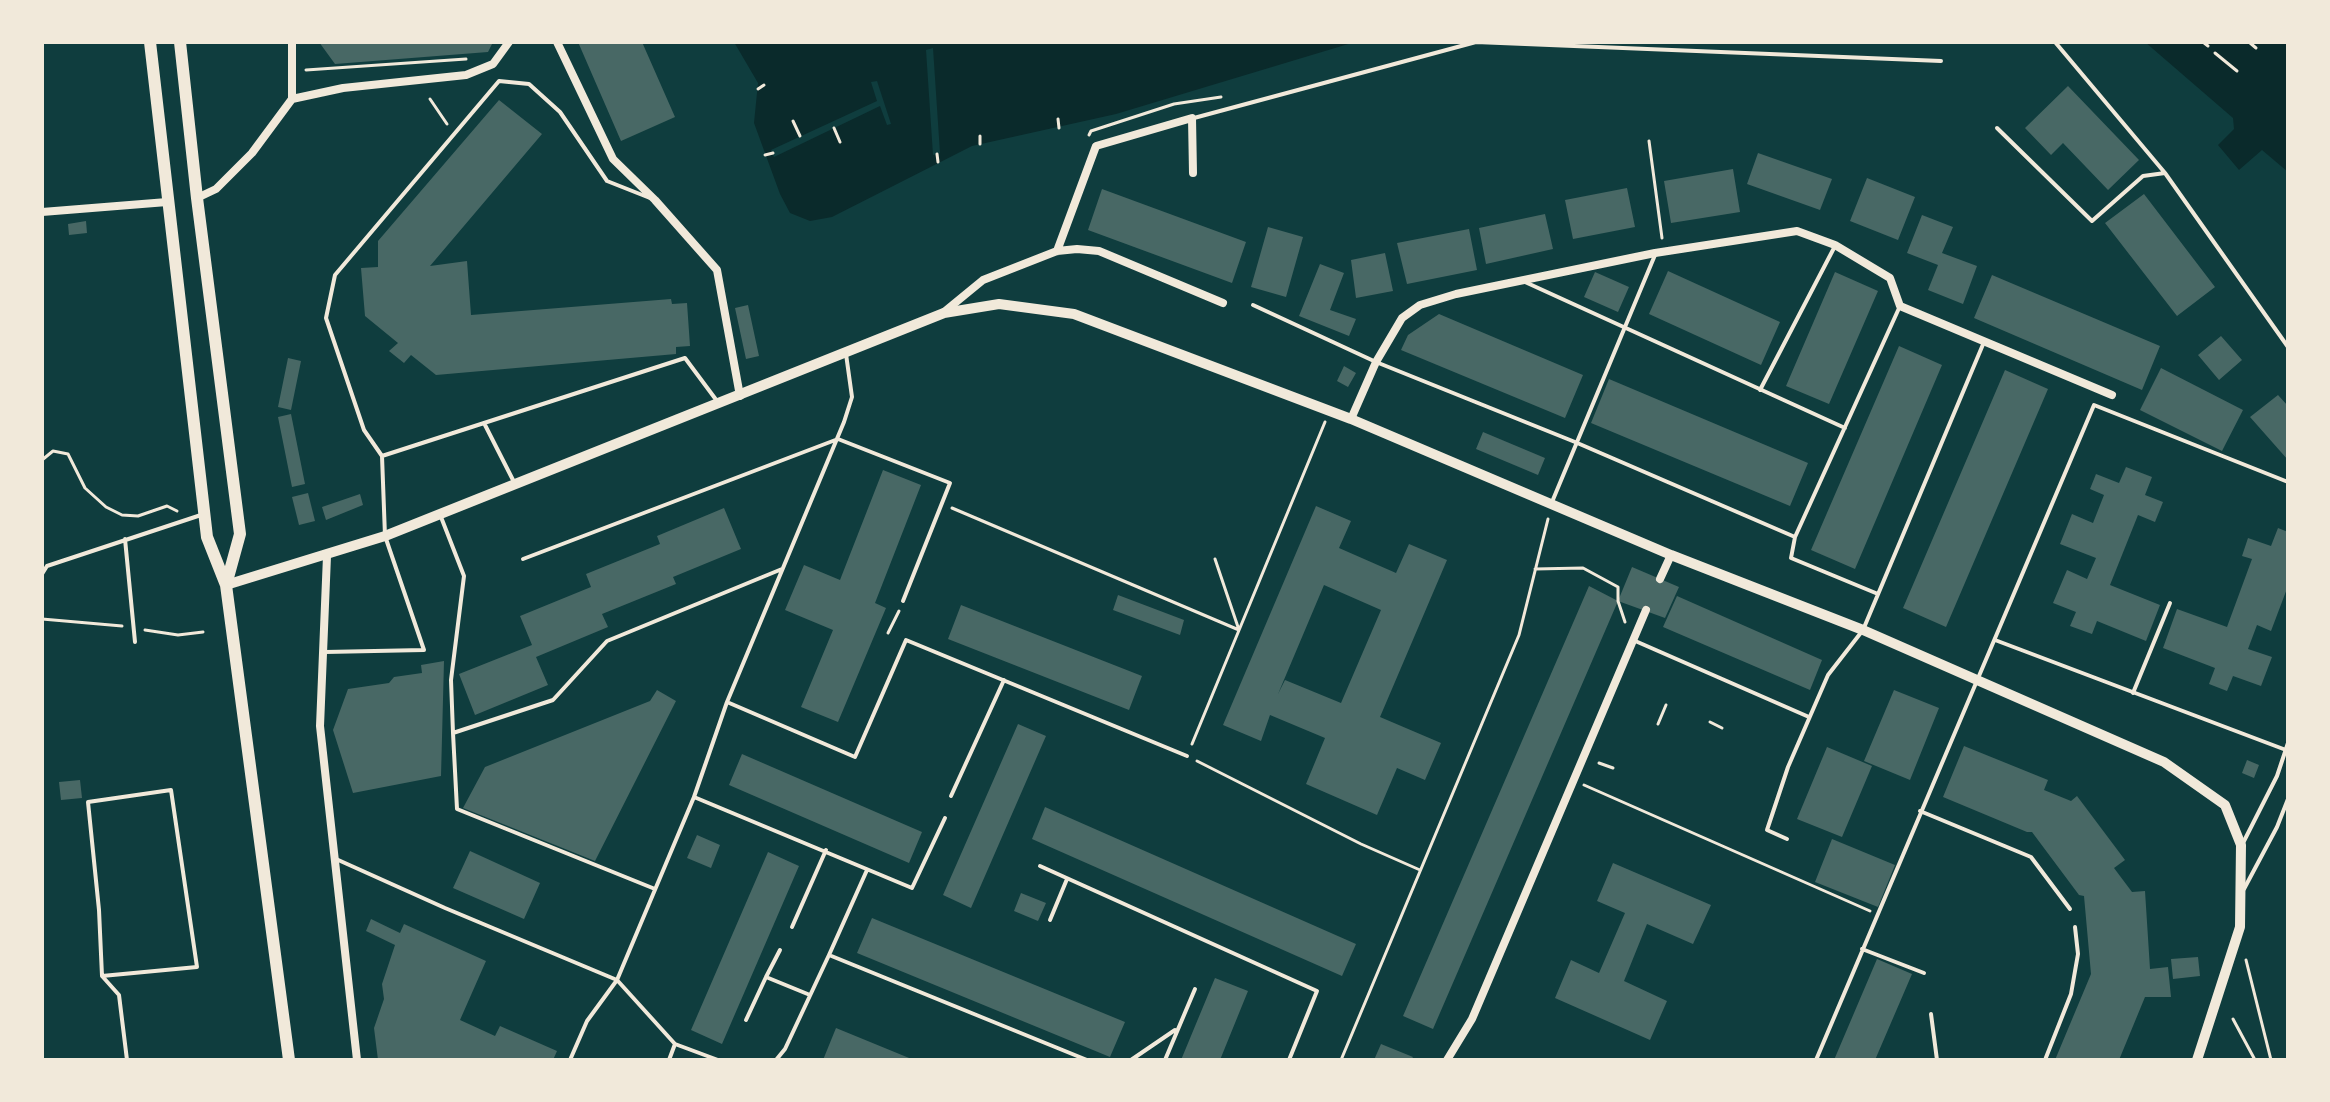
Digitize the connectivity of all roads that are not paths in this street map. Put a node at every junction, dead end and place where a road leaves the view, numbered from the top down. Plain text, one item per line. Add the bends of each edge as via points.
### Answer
1 (150, 42) edge
2 (180, 42) edge
3 (292, 42) edge
4 (509, 42) edge
5 (557, 42) edge
6 (2055, 42) edge
7 (1941, 61) dead end
8 (292, 99) junction
9 (1192, 118) junction
10 (1997, 128) dead end
11 (1193, 173) dead end
12 (2165, 173) junction
13 (197, 198) junction
14 (655, 200) junction
15 (167, 202) junction
16 (42, 212) edge
17 (1835, 245) junction
18 (1057, 251) junction
19 (1655, 253) junction
20 (1523, 281) junction
21 (1223, 303) dead end
22 (1253, 305) dead end
23 (1900, 306) junction
24 (944, 313) junction
25 (1625, 327) junction
26 (1984, 342) junction
27 (2288, 347) edge
28 (845, 351) junction
29 (1376, 362) junction
30 (1760, 390) junction
31 (2112, 395) dead end
32 (740, 396) junction
33 (718, 403) junction
34 (1351, 419) junction
35 (484, 423) junction
36 (1845, 429) junction
37 (838, 439) junction
38 (1575, 442) junction
39 (382, 456) junction
40 (2288, 482) edge
41 (516, 486) junction
42 (1552, 504) junction
43 (206, 514) junction
44 (440, 514) junction
45 (385, 536) junction
46 (1795, 537) junction
47 (125, 539) junction
48 (1671, 555) junction
49 (327, 556) junction
50 (523, 559) dead end
51 (783, 569) junction
52 (42, 574) edge
53 (1660, 579) dead end
54 (226, 585) junction
55 (1878, 594) junction
56 (903, 601) road end
57 (2170, 603) dead end
58 (1646, 610) dead end
59 (1863, 630) junction
60 (1633, 640) junction
61 (1995, 640) junction
62 (135, 642) dead end
63 (322, 653) junction
64 (1975, 679) junction
65 (1004, 680) junction
66 (2133, 693) junction
67 (727, 702) junction
68 (1809, 717) junction
69 (453, 733) junction
70 (2288, 743) edge
71 (2286, 750) junction
72 (1187, 756) road end
73 (951, 796) dead end
74 (694, 797) junction
75 (2288, 799) edge
76 (1920, 811) junction
77 (945, 818) dead end
78 (1787, 839) dead end
79 (2241, 845) junction
80 (826, 850) junction
81 (334, 858) junction
82 (1040, 866) dead end
83 (867, 869) junction
84 (1067, 879) junction
85 (655, 889) junction
86 (2243, 891) junction
87 (2070, 909) dead end
88 (1050, 920) dead end
89 (792, 927) dead end
90 (2075, 927) dead end
91 (1862, 949) junction
92 (780, 950) dead end
93 (829, 955) junction
94 (1924, 973) dead end
95 (102, 976) junction
96 (766, 977) junction
97 (617, 980) junction
98 (1195, 989) dead end
99 (810, 995) junction
100 (1931, 1014) dead end
101 (746, 1020) dead end
102 (1178, 1028) junction
103 (675, 1044) junction
104 (127, 1060) edge
105 (289, 1060) edge
106 (357, 1060) edge
107 (570, 1060) edge
108 (669, 1060) edge
109 (718, 1060) edge
110 (776, 1060) edge
111 (1087, 1060) edge
112 (1131, 1060) edge
113 (1165, 1060) edge
114 (1289, 1060) edge
115 (1447, 1060) edge
116 (1816, 1060) edge
117 (1937, 1060) edge
118 (2045, 1060) edge
119 (2197, 1060) edge

1 - 15 main road
2 - 13 main road
3 - 8 street
4 - 8 street via 493,64 466,75
5 - 14 street via 613,159
6 - 12 lane
7 - 9 lane via 1476,42
8 - 13 street via 252,153 216,189
9 - 11 street
9 - 18 street via 1096,146
10 - 12 lane via 2092,221 2143,176
12 - 27 lane
13 - 54 main road via 240,534
14 - 32 street via 717,270
14 - 39 lane via 607,181 560,112 529,84 499,81 335,275 326,318 364,430
15 - 16 street
15 - 43 main road
17 - 19 street via 1797,231
17 - 23 street via 1890,278
17 - 30 lane
18 - 21 street via 1099,251
18 - 24 street via 983,280
19 - 20 street
19 - 25 lane
20 - 25 lane
20 - 29 street via 1420,305 1402,318
22 - 29 lane
23 - 26 street
23 - 36 lane
24 - 28 street
24 - 34 street via 999,304 1074,314
25 - 30 lane
25 - 38 lane
26 - 31 street
26 - 55 lane
28 - 32 street
28 - 37 lane via 852,397
29 - 34 street
29 - 38 lane
30 - 36 lane
32 - 33 street
33 - 35 lane via 685,358
33 - 41 street
34 - 42 street
35 - 39 lane
35 - 41 lane
36 - 46 lane
37 - 50 lane
37 - 51 lane
37 - 56 lane via 950,483
38 - 42 lane
38 - 46 lane
39 - 45 lane
40 - 61 lane via 2094,405
41 - 44 street
42 - 48 street
43 - 47 lane
43 - 54 main road via 207,537
44 - 45 street
44 - 69 lane via 464,576 451,680
45 - 49 street
45 - 63 lane via 424,650
46 - 55 lane via 1791,558
47 - 52 lane via 47,566
47 - 62 lane
48 - 53 street
48 - 59 street
49 - 54 street
49 - 63 street
51 - 67 lane
51 - 69 lane via 607,641 553,700
54 - 105 main road
55 - 59 lane
57 - 66 lane
58 - 60 street
59 - 64 street
59 - 68 lane via 1828,675
60 - 68 lane
60 - 115 street via 1472,1019
61 - 64 lane
61 - 66 lane
63 - 81 street via 320,726
64 - 76 lane
64 - 79 street via 2164,762 2225,805
65 - 67 lane via 906,640 855,757
65 - 72 lane
65 - 73 lane
66 - 71 lane
67 - 74 lane
68 - 78 lane via 1767,830
69 - 85 lane via 457,809
70 - 71 lane
71 - 79 lane
74 - 80 lane
74 - 85 lane
75 - 86 lane
76 - 87 lane via 2031,857
76 - 91 lane
77 - 83 lane via 912,888
79 - 86 street
80 - 83 lane
80 - 89 lane
81 - 97 lane
81 - 106 street
82 - 84 lane
83 - 93 lane
84 - 88 lane
84 - 114 lane via 1317,991
85 - 97 lane
86 - 119 street via 2240,927
90 - 118 lane via 2078,954 2071,994
91 - 94 lane
91 - 116 lane
92 - 96 lane
93 - 99 lane
93 - 111 lane
95 - 95 lane via 88,802 171,790 197,967
95 - 104 lane via 119,995
96 - 99 lane
96 - 101 lane
97 - 103 lane
97 - 107 lane via 587,1021
98 - 102 lane
99 - 110 lane
100 - 117 lane
102 - 112 lane
102 - 113 lane
103 - 108 lane
103 - 109 lane

